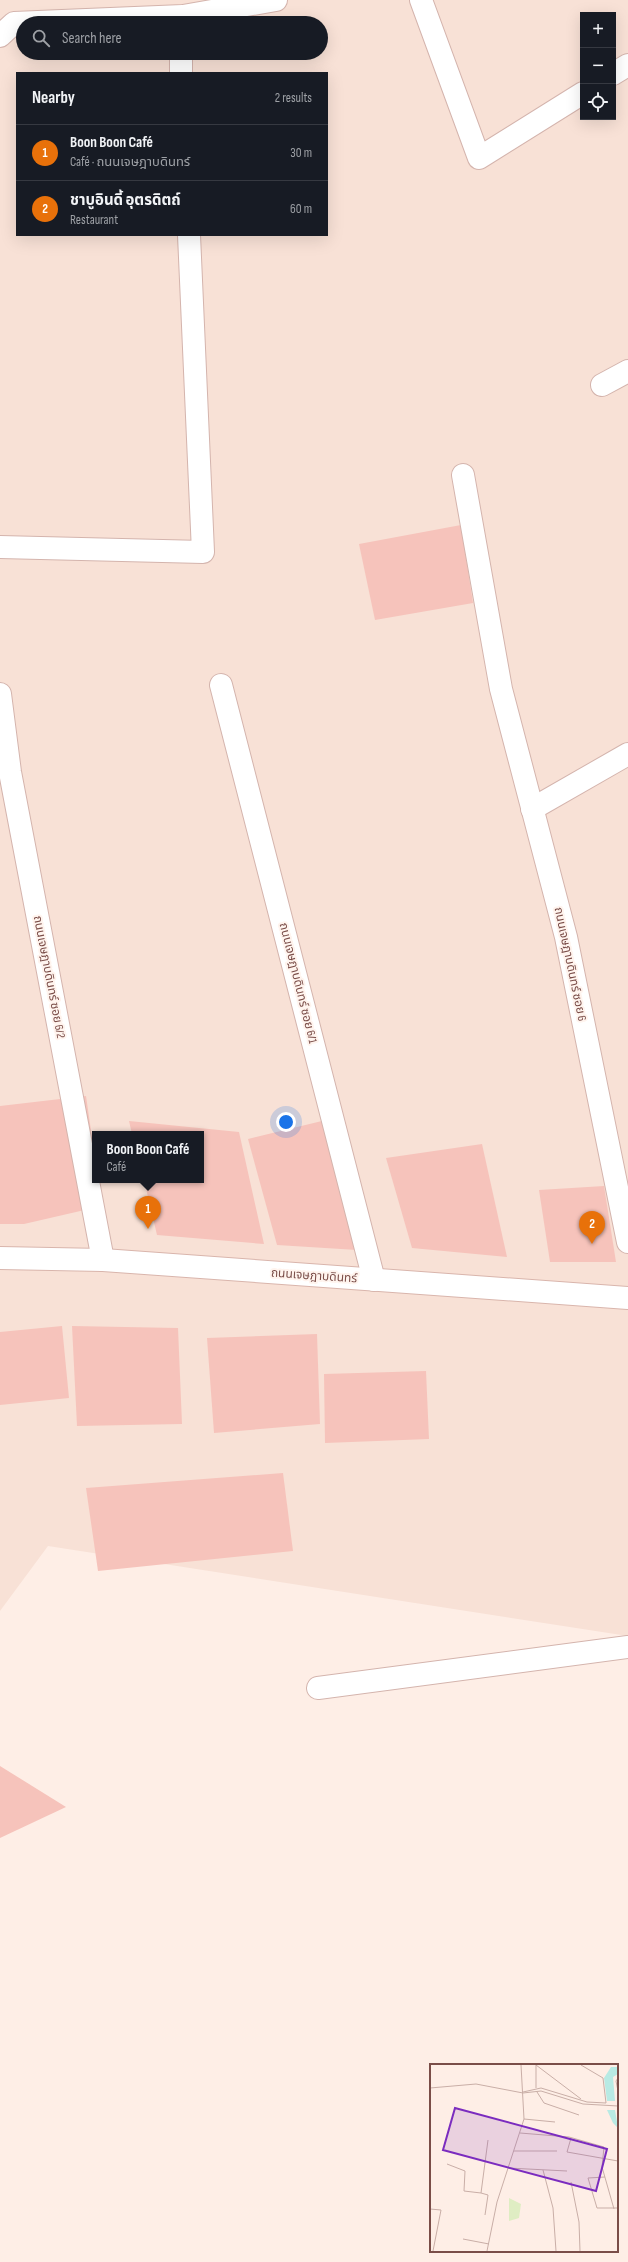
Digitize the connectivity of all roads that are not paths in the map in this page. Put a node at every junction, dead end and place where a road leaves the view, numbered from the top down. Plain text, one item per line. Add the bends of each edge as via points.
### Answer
1 (276, 0) edge
2 (421, 0) edge
3 (181, 13) edge
4 (131, 16) edge
5 (16, 23) edge
6 (0, 36) edge
7 (181, 60) edge
8 (628, 65) edge
9 (182, 72) edge
10 (616, 72) edge
11 (580, 95) edge
12 (189, 236) edge
13 (628, 371) edge
14 (602, 386) dead end
15 (463, 475) dead end
16 (0, 547) edge
17 (222, 685) dead end
18 (0, 694) edge
19 (628, 754) edge
20 (532, 809) junction
21 (628, 1242) edge
22 (0, 1258) edge
23 (103, 1260) junction
24 (374, 1280) junction
25 (628, 1298) edge
26 (628, 1647) edge
27 (318, 1688) dead end

1 - 3 street
2 - 11 street via 479,158
3 - 4 street
5 - 6 street
7 - 9 street
8 - 10 street
12 - 16 street via 203,552
13 - 14 street
15 - 20 street, ถนนเจษฎาบดินทร์ ซอย 6 via 501,689
17 - 24 street, ถนนเจษฎาบดินทร์ ซอย 6/1
18 - 23 street, ถนนเจษฎาบดินทร์ ซอย 6/2 via 10,772
19 - 20 street
20 - 21 street, ถนนเจษฎาบดินทร์ ซอย 6 via 566,937
22 - 23 street, ถนนเจษฎาบดินทร์
23 - 24 street, ถนนเจษฎาบดินทร์
24 - 25 street, ถนนเจษฎาบดินทร์
26 - 27 street

